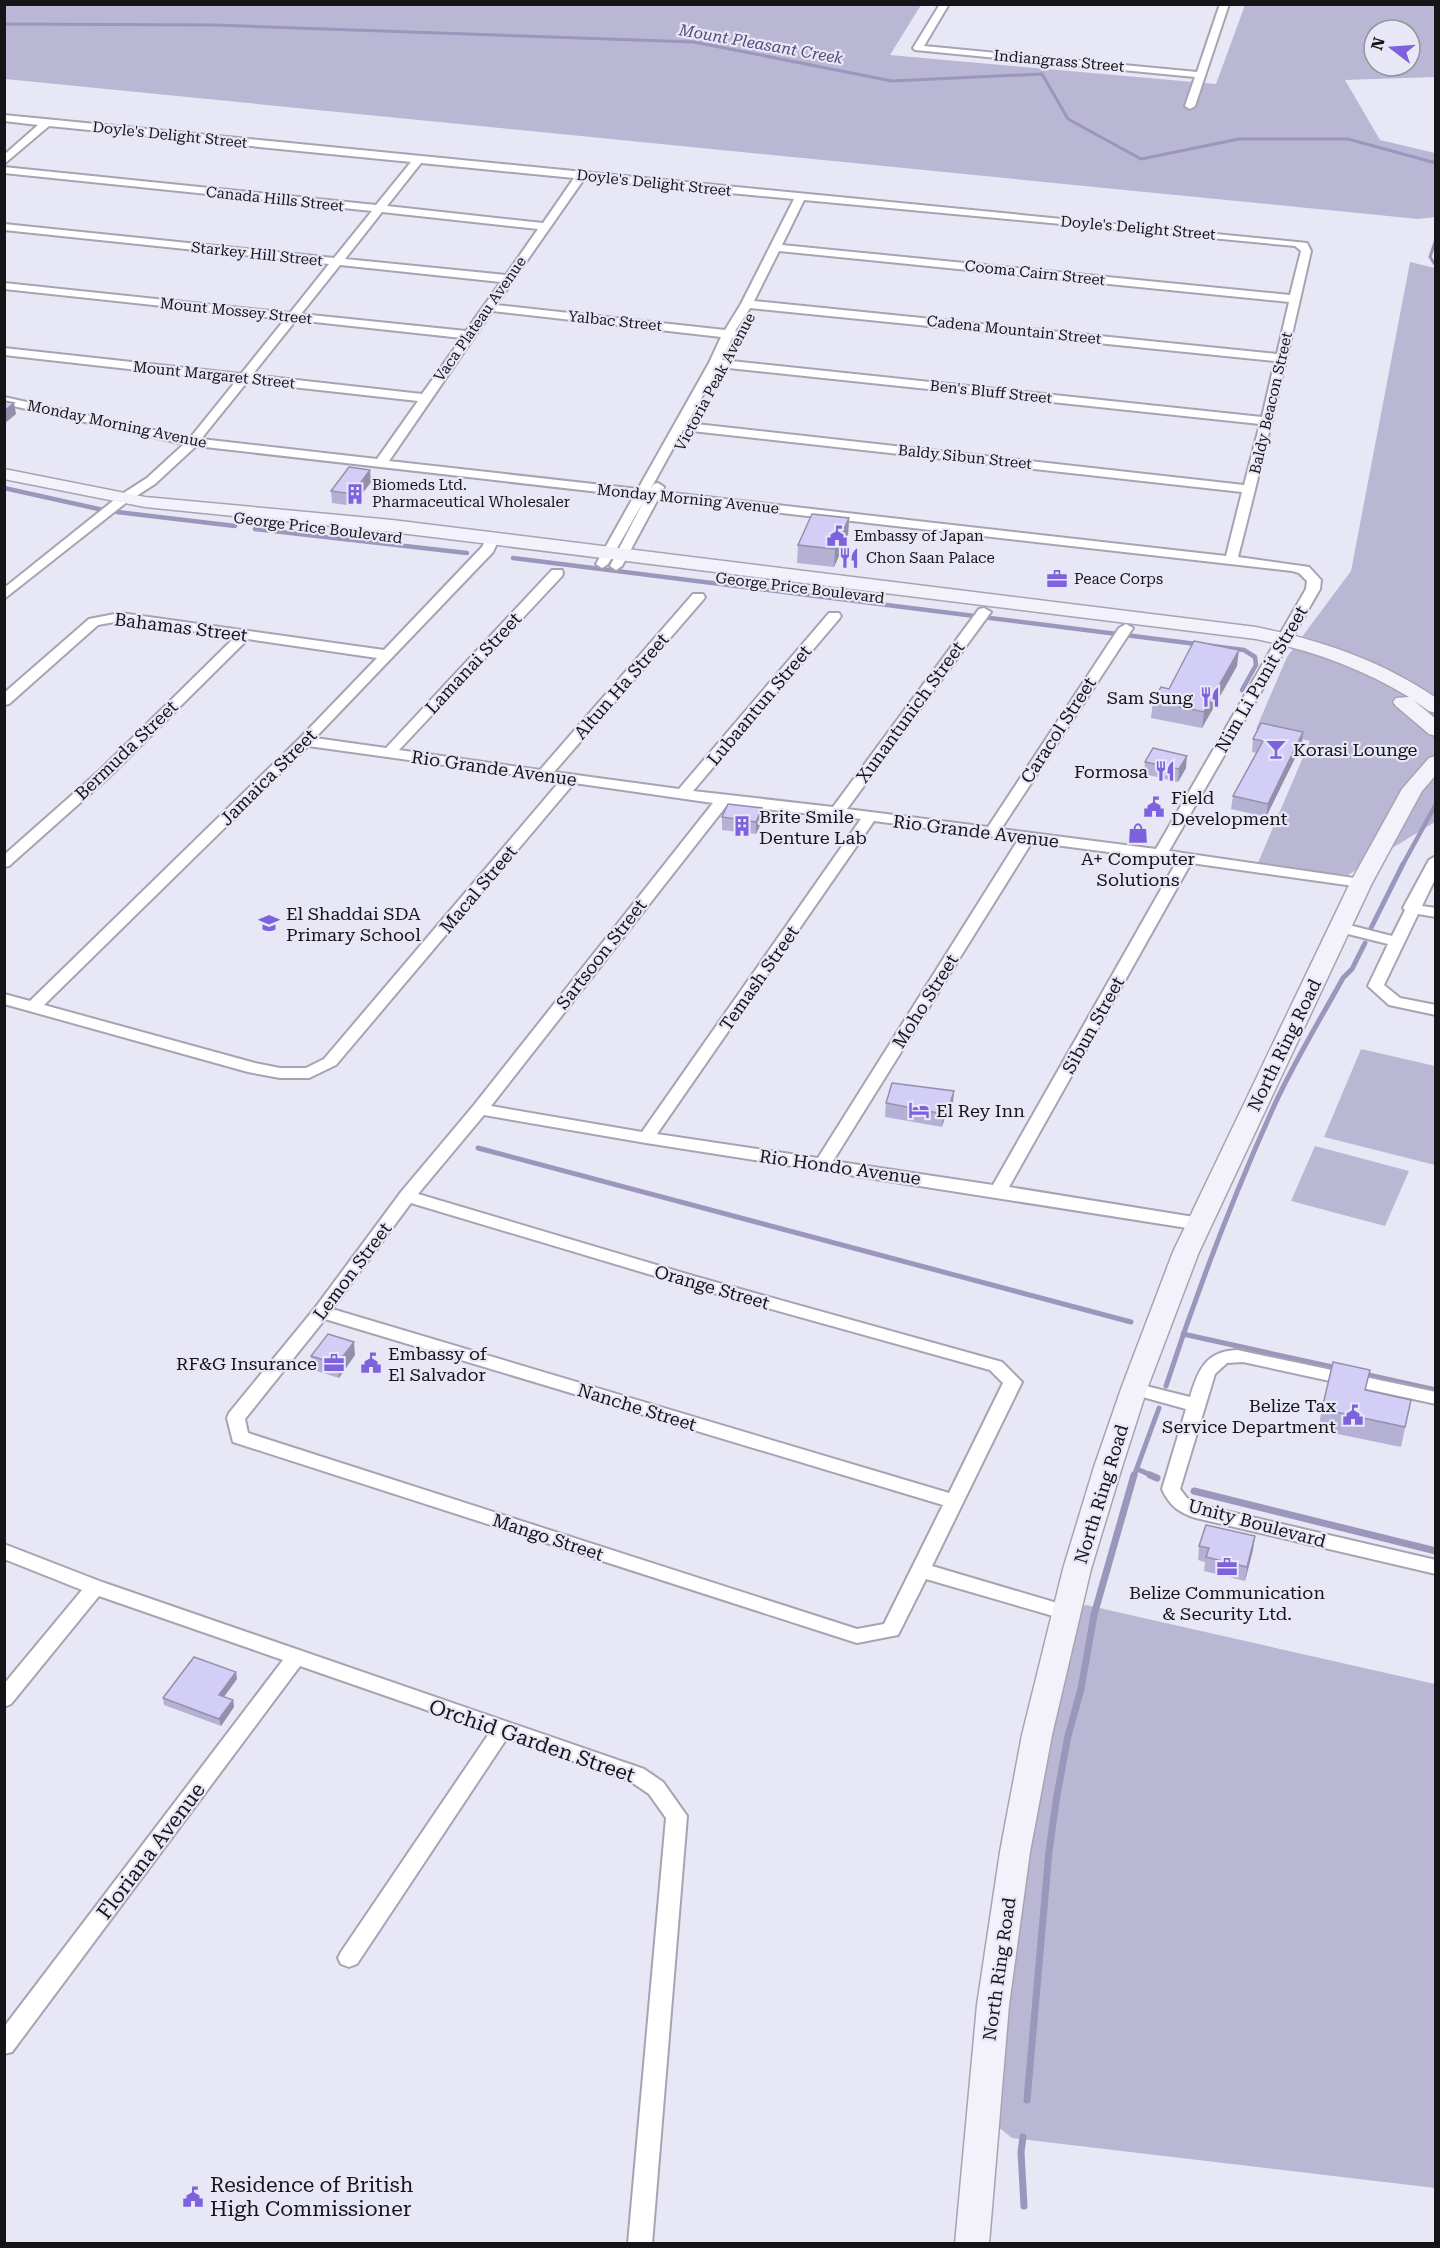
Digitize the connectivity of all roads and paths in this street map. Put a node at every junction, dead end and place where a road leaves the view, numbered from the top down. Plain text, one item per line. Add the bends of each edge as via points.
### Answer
1 (945, 4) edge
2 (1225, 4) edge
3 (1200, 75) junction
4 (1190, 106) dead end
5 (4, 118) edge
6 (46, 123) junction
7 (411, 160) junction
8 (4, 161) edge
9 (4, 170) edge
10 (581, 175) junction
11 (806, 197) junction
12 (373, 209) junction
13 (545, 226) junction
14 (4, 227) edge
15 (1303, 245) joint
16 (780, 248) junction
17 (330, 261) junction
18 (509, 279) junction
19 (4, 286) edge
20 (1296, 299) junction
21 (752, 305) junction
22 (491, 308) junction
23 (287, 317) junction
24 (734, 334) junction
25 (468, 335) junction
26 (4, 351) edge
27 (1281, 358) junction
28 (720, 364) junction
29 (230, 377) junction
30 (244, 378) junction
31 (423, 398) junction
32 (4, 400) edge
33 (1267, 421) junction
34 (685, 426) junction
35 (187, 441) junction
36 (380, 464) junction
37 (4, 474) edge
38 (1251, 489) junction
39 (143, 494) junction
40 (648, 494) junction
41 (123, 499) junction
42 (490, 544) junction
43 (612, 559) junction
44 (1231, 560) junction
45 (557, 573) dead end
46 (11, 583) edge
47 (883, 592) junction
48 (4, 595) edge
49 (698, 597) dead end
50 (984, 612) dead end
51 (834, 615) dead end
52 (1126, 628) junction
53 (245, 635) junction
54 (1281, 644) junction
55 (387, 655) junction
56 (1386, 683) junction
57 (4, 701) edge
58 (1436, 707) edge
59 (1436, 730) edge
60 (305, 741) junction
61 (389, 753) junction
62 (1436, 762) edge
63 (544, 774) junction
64 (570, 779) junction
65 (1436, 780) edge
66 (683, 794) junction
67 (1408, 799) junction
68 (723, 800) junction
69 (837, 812) junction
70 (870, 818) junction
71 (991, 833) junction
72 (1027, 838) junction
73 (1160, 854) junction
74 (1186, 858) junction
75 (1436, 860) edge
76 (4, 863) edge
77 (1361, 883) junction
78 (1411, 908) junction
79 (1436, 914) edge
80 (1341, 928) junction
81 (1396, 941) junction
82 (4, 999) edge
83 (33, 1007) junction
84 (1436, 1010) edge
85 (480, 1109) junction
86 (646, 1138) junction
87 (822, 1165) junction
88 (998, 1191) junction
89 (407, 1197) junction
90 (1200, 1224) junction
91 (321, 1312) junction
92 (1134, 1389) junction
93 (1436, 1398) edge
94 (1196, 1405) junction
95 (240, 1437) joint
96 (953, 1501) junction
97 (4, 1551) edge
98 (1436, 1567) edge
99 (920, 1570) junction
100 (95, 1587) junction
101 (1067, 1613) junction
102 (296, 1657) junction
103 (4, 1699) edge
104 (502, 1730) junction
105 (348, 1958) dead end
106 (4, 2045) edge
107 (640, 2244) edge
108 (972, 2244) edge

1 - 3 street, Indiangrass Street via 918,48
2 - 3 street
3 - 4 street
5 - 6 street, Doyle's Delight Street
6 - 7 street, Doyle's Delight Street
6 - 8 street
7 - 10 street, Doyle's Delight Street
7 - 12 street
9 - 12 street, Canada Hills Street
10 - 11 street, Doyle's Delight Street
10 - 13 street, Vaca Plateau Avenue
11 - 15 street, Doyle's Delight Street
11 - 16 street, Victoria Peak Avenue
12 - 13 street, Canada Hills Street
12 - 17 street
13 - 18 street, Vaca Plateau Avenue
14 - 17 street, Starkey Hill Street
15 - 20 street, Baldy Beacon Street via 1306,251
16 - 20 street, Cooma Cairn Street
16 - 21 street, Victoria Peak Avenue
17 - 18 street, Starkey Hill Street
17 - 23 street
18 - 22 street, Vaca Plateau Avenue
19 - 23 street, Mount Mossey Street
20 - 27 street, Baldy Beacon Street
21 - 24 street, Victoria Peak Avenue
21 - 27 street, Cadena Mountain Street
22 - 24 street, Yalbac Street
22 - 25 street, Vaca Plateau Avenue
23 - 25 street, Mount Mossey Street
23 - 29 street
23 - 30 street
24 - 28 street, Victoria Peak Avenue
25 - 31 street, Vaca Plateau Avenue
26 - 29 street, Mount Margaret Street
27 - 33 street, Baldy Beacon Street
28 - 33 street, Ben's Bluff Street
28 - 34 street, Victoria Peak Avenue
29 - 30 street, Mount Margaret Street
29 - 35 street
30 - 31 street, Mount Margaret Street
30 - 35 street
31 - 36 street, Vaca Plateau Avenue
32 - 35 street, Monday Morning Avenue
33 - 38 street, Baldy Beacon Street
34 - 38 street, Baldy Sibun Street
34 - 40 street, Victoria Peak Avenue
35 - 36 street, Monday Morning Avenue
35 - 39 street
36 - 40 street, Monday Morning Avenue
37 - 41 main road, George Price Boulevard
38 - 44 street, Baldy Beacon Street
39 - 41 main road, George Price Boulevard
39 - 42 main road, George Price Boulevard via 154,507
40 - 43 street, Victoria Peak Avenue
40 - 44 street, Monday Morning Avenue
41 - 46 street
42 - 43 main road, George Price Boulevard
42 - 55 street, Jamaica Street
43 - 47 main road, George Price Boulevard
44 - 54 street, Nim Li Punit Street via 1292,567 1304,570 1314,580 1313,589
45 - 61 street, Lamanai Street
46 - 48 street
47 - 52 main road, George Price Boulevard
47 - 54 main road, George Price Boulevard
49 - 63 street, Altun Ha Street
50 - 69 street, Xunantunich Street
51 - 66 street, Lubaantun Street
52 - 54 main road, George Price Boulevard
52 - 71 street, Caracol Street
53 - 55 street, Bahamas Street
53 - 57 street, Bahamas Street via 106,618 94,622
53 - 76 street, Bermuda Street via 104,774
54 - 56 main road, George Price Boulevard
54 - 73 street, Nim Li Punit Street
55 - 60 street, Jamaica Street
56 - 58 main road, George Price Boulevard
56 - 59 main road, George Price Boulevard
60 - 61 street, Rio Grande Avenue
60 - 83 street, Jamaica Street
61 - 63 street, Rio Grande Avenue
62 - 67 main road, North Ring Road
63 - 64 street, Rio Grande Avenue
64 - 66 street, Rio Grande Avenue
64 - 83 street, Macal Street via 330,1062 309,1073 254,1068
65 - 67 main road, North Ring Road
66 - 68 street, Rio Grande Avenue
67 - 77 main road, North Ring Road
68 - 69 street, Rio Grande Avenue
68 - 85 street, Sartsoon Street
69 - 70 street, Rio Grande Avenue
70 - 71 street, Rio Grande Avenue
70 - 86 street, Temash Street
71 - 72 street, Rio Grande Avenue
72 - 73 street, Rio Grande Avenue
72 - 87 street, Moho Street
73 - 74 street, Rio Grande Avenue
74 - 77 street, Rio Grande Avenue
74 - 88 street, Sibun Street
75 - 78 street
77 - 80 main road, North Ring Road
78 - 79 street
78 - 81 street
80 - 81 street
80 - 90 main road, North Ring Road
81 - 84 street via 1376,986 1395,1002
82 - 83 street
85 - 86 street, Rio Hondo Avenue
85 - 89 street, Lemon Street
86 - 87 street, Rio Hondo Avenue
87 - 88 street, Rio Hondo Avenue
88 - 90 street, Rio Hondo Avenue
89 - 91 street, Lemon Street
89 - 96 street, Orange Street via 996,1366 1013,1382
90 - 92 main road, North Ring Road
91 - 95 street, Lemon Street via 236,1418
91 - 96 street, Nanche Street
92 - 94 street
92 - 101 main road, North Ring Road via 1077,1569
93 - 94 street, Unity Boulevard via 1231,1355 1210,1366
94 - 98 street, Unity Boulevard via 1172,1479 1171,1489 1183,1506
95 - 99 street, Mango Street via 857,1636 891,1630
96 - 99 street
97 - 100 street, Orchid Garden Street
99 - 101 street
100 - 102 street, Orchid Garden Street
100 - 103 street
101 - 108 main road, North Ring Road via 1037,1735 1013,1864 993,2005
102 - 104 street, Orchid Garden Street
102 - 106 street, Floriana Avenue
104 - 105 street
104 - 107 street, Orchid Garden Street via 637,1775 656,1788 677,1816

